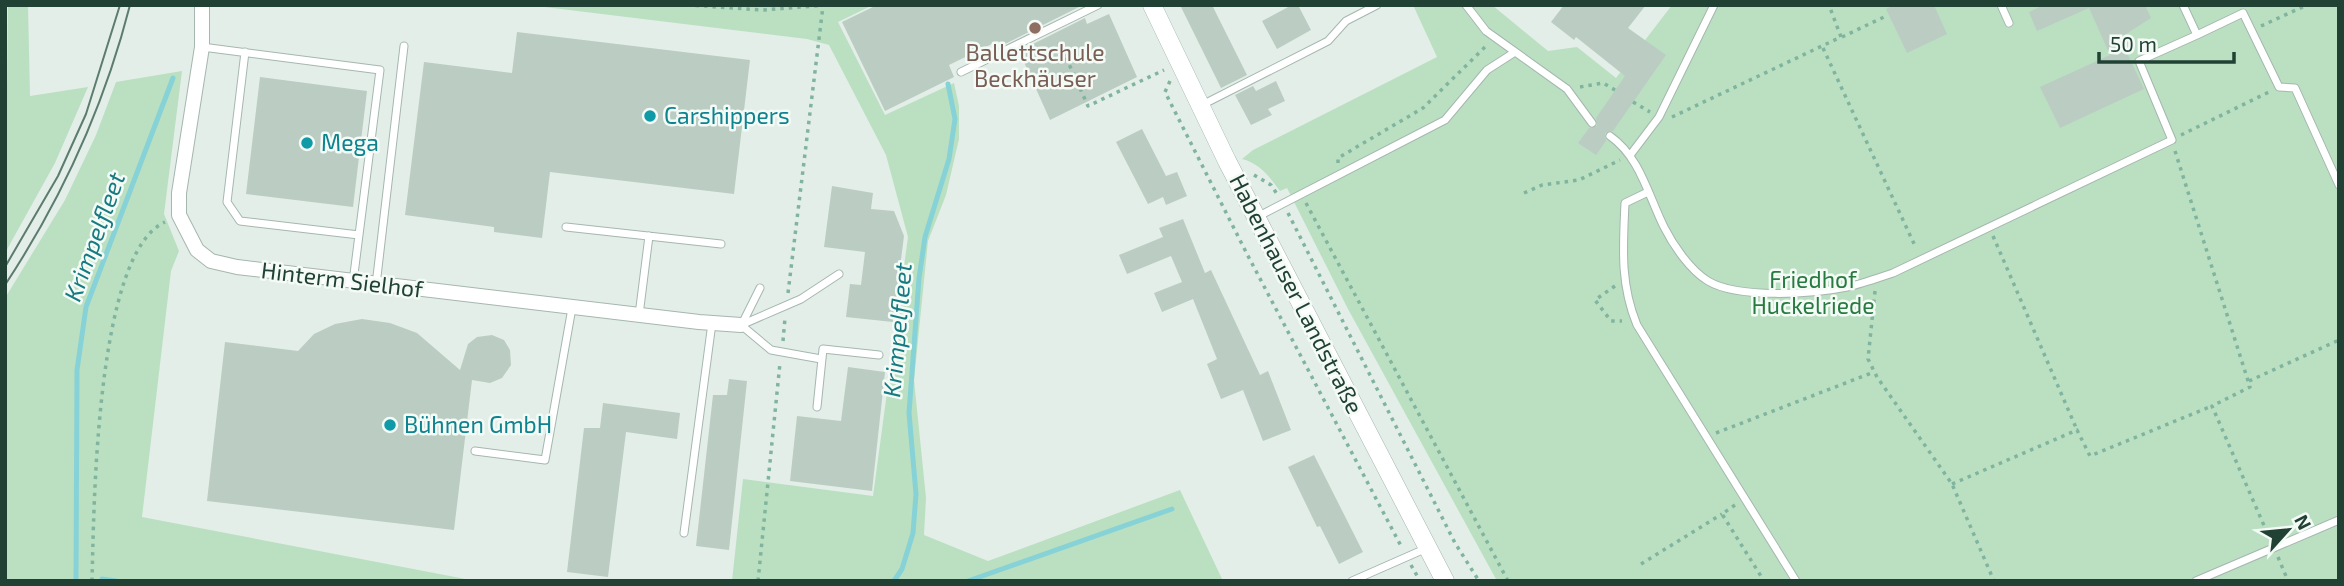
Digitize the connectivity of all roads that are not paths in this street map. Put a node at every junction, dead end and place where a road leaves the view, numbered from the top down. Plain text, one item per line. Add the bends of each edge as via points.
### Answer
1 (202, 5) edge
2 (1098, 5) edge
3 (1152, 5) edge
4 (1377, 5) edge
5 (1466, 5) edge
6 (1714, 5) edge
7 (2001, 5) edge
8 (2183, 5) edge
9 (2009, 23) dead end
10 (2197, 35) junction
11 (404, 46) dead end
12 (202, 47) junction
13 (1515, 51) junction
14 (245, 52) junction
15 (961, 72) dead end
16 (1200, 106) junction
17 (1592, 123) dead end
18 (1610, 136) dead end
19 (1631, 154) junction
20 (2339, 185) edge
21 (1648, 192) junction
22 (1257, 217) junction
23 (566, 227) dead end
24 (359, 235) junction
25 (649, 236) junction
26 (721, 244) dead end
27 (839, 274) dead end
28 (353, 282) junction
29 (376, 285) junction
30 (760, 288) dead end
31 (572, 308) junction
32 (639, 315) junction
33 (712, 323) junction
34 (741, 325) junction
35 (879, 355) dead end
36 (821, 359) junction
37 (817, 407) dead end
38 (475, 451) dead end
39 (2339, 520) edge
40 (684, 533) dead end
41 (1427, 548) junction
42 (1352, 581) edge
43 (1445, 581) edge
44 (1796, 581) edge
45 (2196, 581) edge

1 - 12 street
2 - 15 lane
3 - 16 street, Habenhauser Landstraße
4 - 16 lane via 1346,21 1328,41
5 - 13 lane via 1486,31
6 - 19 lane via 1659,117
7 - 9 lane
8 - 10 lane
10 - 20 lane via 2242,13 2279,87 2295,88
10 - 21 lane via 2139,61 2172,140 1921,260 1847,287 1742,291 1708,281 1665,230
11 - 29 lane
12 - 14 lane
12 - 28 street, Hinterm Sielhof via 179,193 179,215 197,250 211,261 237,267
13 - 17 lane via 1567,89
13 - 22 lane via 1487,70 1445,120
14 - 24 lane via 227,201 240,221
14 - 24 lane via 380,71
16 - 22 street, Habenhauser Landstraße
18 - 19 lane
19 - 21 lane
21 - 44 lane via 1625,204 1621,269 1634,318
22 - 41 street, Habenhauser Landstraße
23 - 25 lane
24 - 28 lane
25 - 26 lane
25 - 32 lane
27 - 34 lane
28 - 29 street, Hinterm Sielhof
29 - 31 street, Hinterm Sielhof
30 - 34 lane
31 - 32 street, Hinterm Sielhof
31 - 38 lane via 545,460
32 - 33 street, Hinterm Sielhof
33 - 34 street, Hinterm Sielhof
33 - 40 lane
34 - 36 lane via 771,351
35 - 36 lane via 823,349
36 - 37 lane
39 - 45 lane
41 - 42 lane
41 - 43 street, Habenhauser Landstraße

